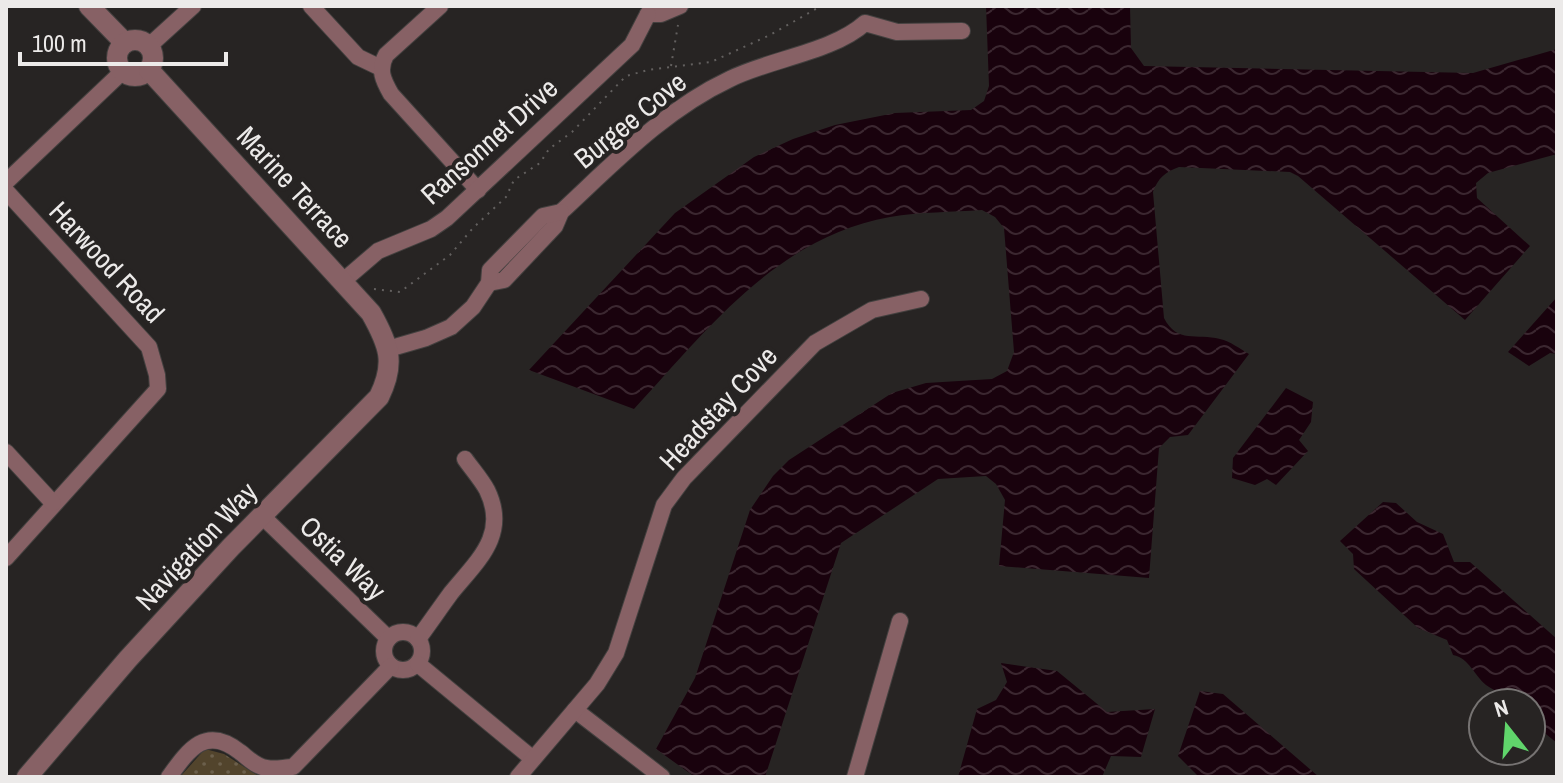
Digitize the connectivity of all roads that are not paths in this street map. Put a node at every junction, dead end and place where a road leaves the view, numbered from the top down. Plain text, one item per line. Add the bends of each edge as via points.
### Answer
1 (89, 6) edge
2 (193, 6) edge
3 (311, 6) edge
4 (440, 6) edge
5 (676, 8) edge
6 (646, 10) edge
7 (962, 31) dead end
8 (125, 43) junction
9 (149, 46) junction
10 (381, 68) junction
11 (149, 70) junction
12 (122, 72) junction
13 (6, 182) edge
14 (478, 190) junction
15 (6, 191) edge
16 (343, 281) junction
17 (921, 299) dead end
18 (388, 349) junction
19 (6, 452) edge
20 (465, 459) dead end
21 (53, 503) junction
22 (261, 515) junction
23 (6, 558) edge
24 (900, 621) dead end
25 (388, 638) junction
26 (418, 639) junction
27 (418, 664) junction
28 (391, 666) junction
29 (575, 710) junction
30 (533, 759) junction
31 (27, 777) edge
32 (169, 777) edge
33 (518, 777) edge
34 (662, 777) edge
35 (855, 777) edge

1 - 8 street
2 - 9 street
3 - 10 street via 358,57
4 - 10 street via 386,55
5 - 6 street
6 - 14 street, Ransonnet Drive via 632,45
7 - 18 street, Burgee Cove via 897,32 865,23 842,39 731,78 646,133 561,212 555,226 504,280 489,283 451,327
8 - 9 street via 137,40
8 - 12 street via 117,53
9 - 11 street via 154,61
10 - 14 street via 391,94
11 - 12 street via 139,77
11 - 16 street, Marine Terrace
12 - 13 street
14 - 16 street, Ransonnet Drive via 431,229 378,251
15 - 21 street, Harwood Road via 149,347 157,375 158,389
16 - 18 street, Marine Terrace via 371,313
17 - 29 street, Headstay Cove via 872,310 815,343 684,478 664,505 616,653
18 - 22 street, Navigation Way via 390,365 379,397
19 - 21 street
20 - 26 street via 487,490 494,533 483,556
21 - 23 street, Harwood Road
22 - 25 street, Ostia Way
22 - 31 street, Navigation Way
24 - 35 street
25 - 26 street via 406,632
25 - 28 street via 383,651
26 - 27 street via 423,652
27 - 28 street via 401,671
27 - 30 street
28 - 32 street via 293,767 267,769 225,741 211,738 193,748
29 - 30 street, Headstay Cove
29 - 34 street
30 - 33 street, Headstay Cove

